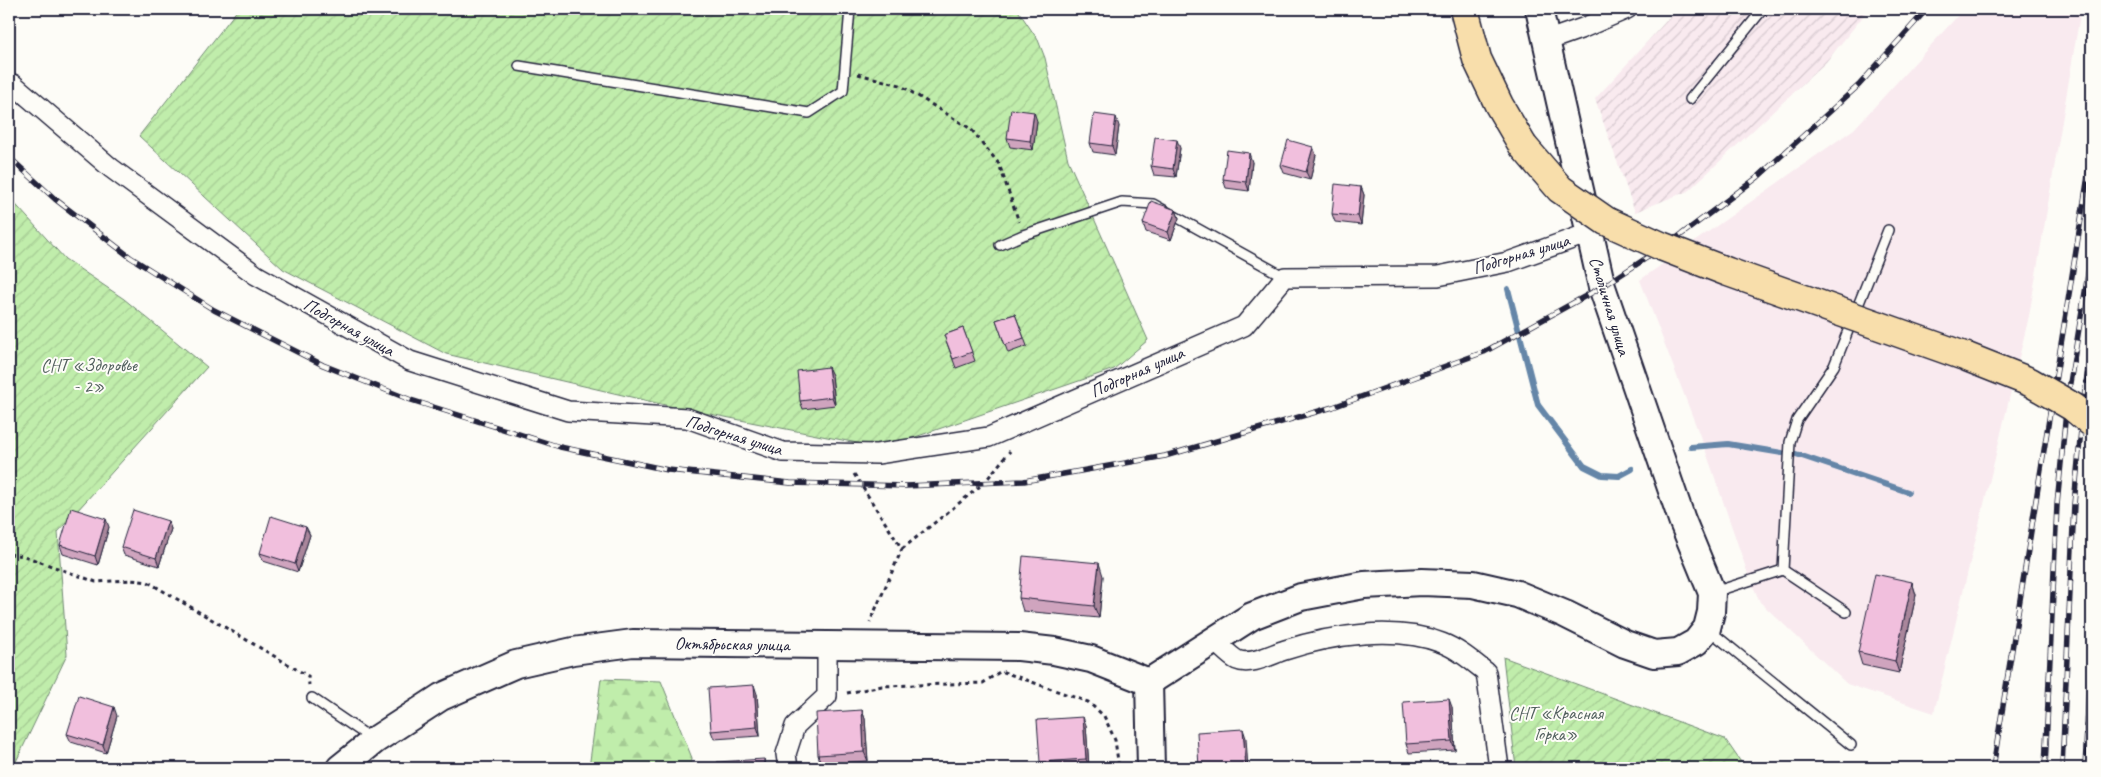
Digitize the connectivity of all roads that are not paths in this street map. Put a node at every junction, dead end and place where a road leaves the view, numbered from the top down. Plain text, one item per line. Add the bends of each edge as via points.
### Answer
1 (850, 9) edge
2 (1464, 9) edge
3 (1539, 9) edge
4 (1627, 9) edge
5 (1763, 9) edge
6 (1546, 41) junction
7 (519, 66) dead end
8 (13, 84) dead end
9 (1690, 99) dead end
10 (1888, 230) dead end
11 (1589, 234) junction
12 (1000, 245) dead end
13 (1285, 277) junction
14 (2092, 423) edge
15 (1783, 570) junction
16 (1712, 593) junction
17 (1846, 612) dead end
18 (1707, 628) junction
19 (1214, 640) junction
20 (827, 645) junction
21 (1150, 682) junction
22 (312, 698) road end
23 (374, 740) junction
24 (1851, 745) dead end
25 (340, 768) edge
26 (788, 768) edge
27 (1151, 768) edge
28 (1498, 768) edge

1 - 7 lane via 843,91 809,113
2 - 14 main road, bridge via 1477,59 1523,146 1560,189 1606,220 1728,272 2030,382 2073,407
3 - 6 street, Столичная улица
4 - 6 street
5 - 9 lane
6 - 11 street, Столичная улица
8 - 13 street, Подгорная улица via 111,168 256,275 410,361 568,411 686,418 783,452 876,454 989,437 1244,326
10 - 15 lane via 1834,366 1797,420 1790,442
11 - 13 street, Подгорная улица via 1508,262 1438,276
11 - 16 street, Столичная улица via 1602,287 1632,379 1682,520
12 - 13 lane via 1023,234 1122,202 1153,204
15 - 16 lane
15 - 17 lane
16 - 18 street
18 - 19 street via 1696,642 1678,652 1654,654 1517,594 1473,584 1422,582 1364,585 1301,597 1252,616
18 - 24 lane
19 - 21 street
19 - 28 street via 1238,660 1252,660 1321,640 1365,634 1410,634 1442,643 1486,672
20 - 21 street, Октябрьская улица via 1019,647 1054,651 1091,659
20 - 23 street, Октябрьская улица via 633,643 573,650 516,664 441,697
20 - 26 street via 828,696 794,726 786,754
21 - 27 street
22 - 23 lane
23 - 25 street, Октябрьская улица

